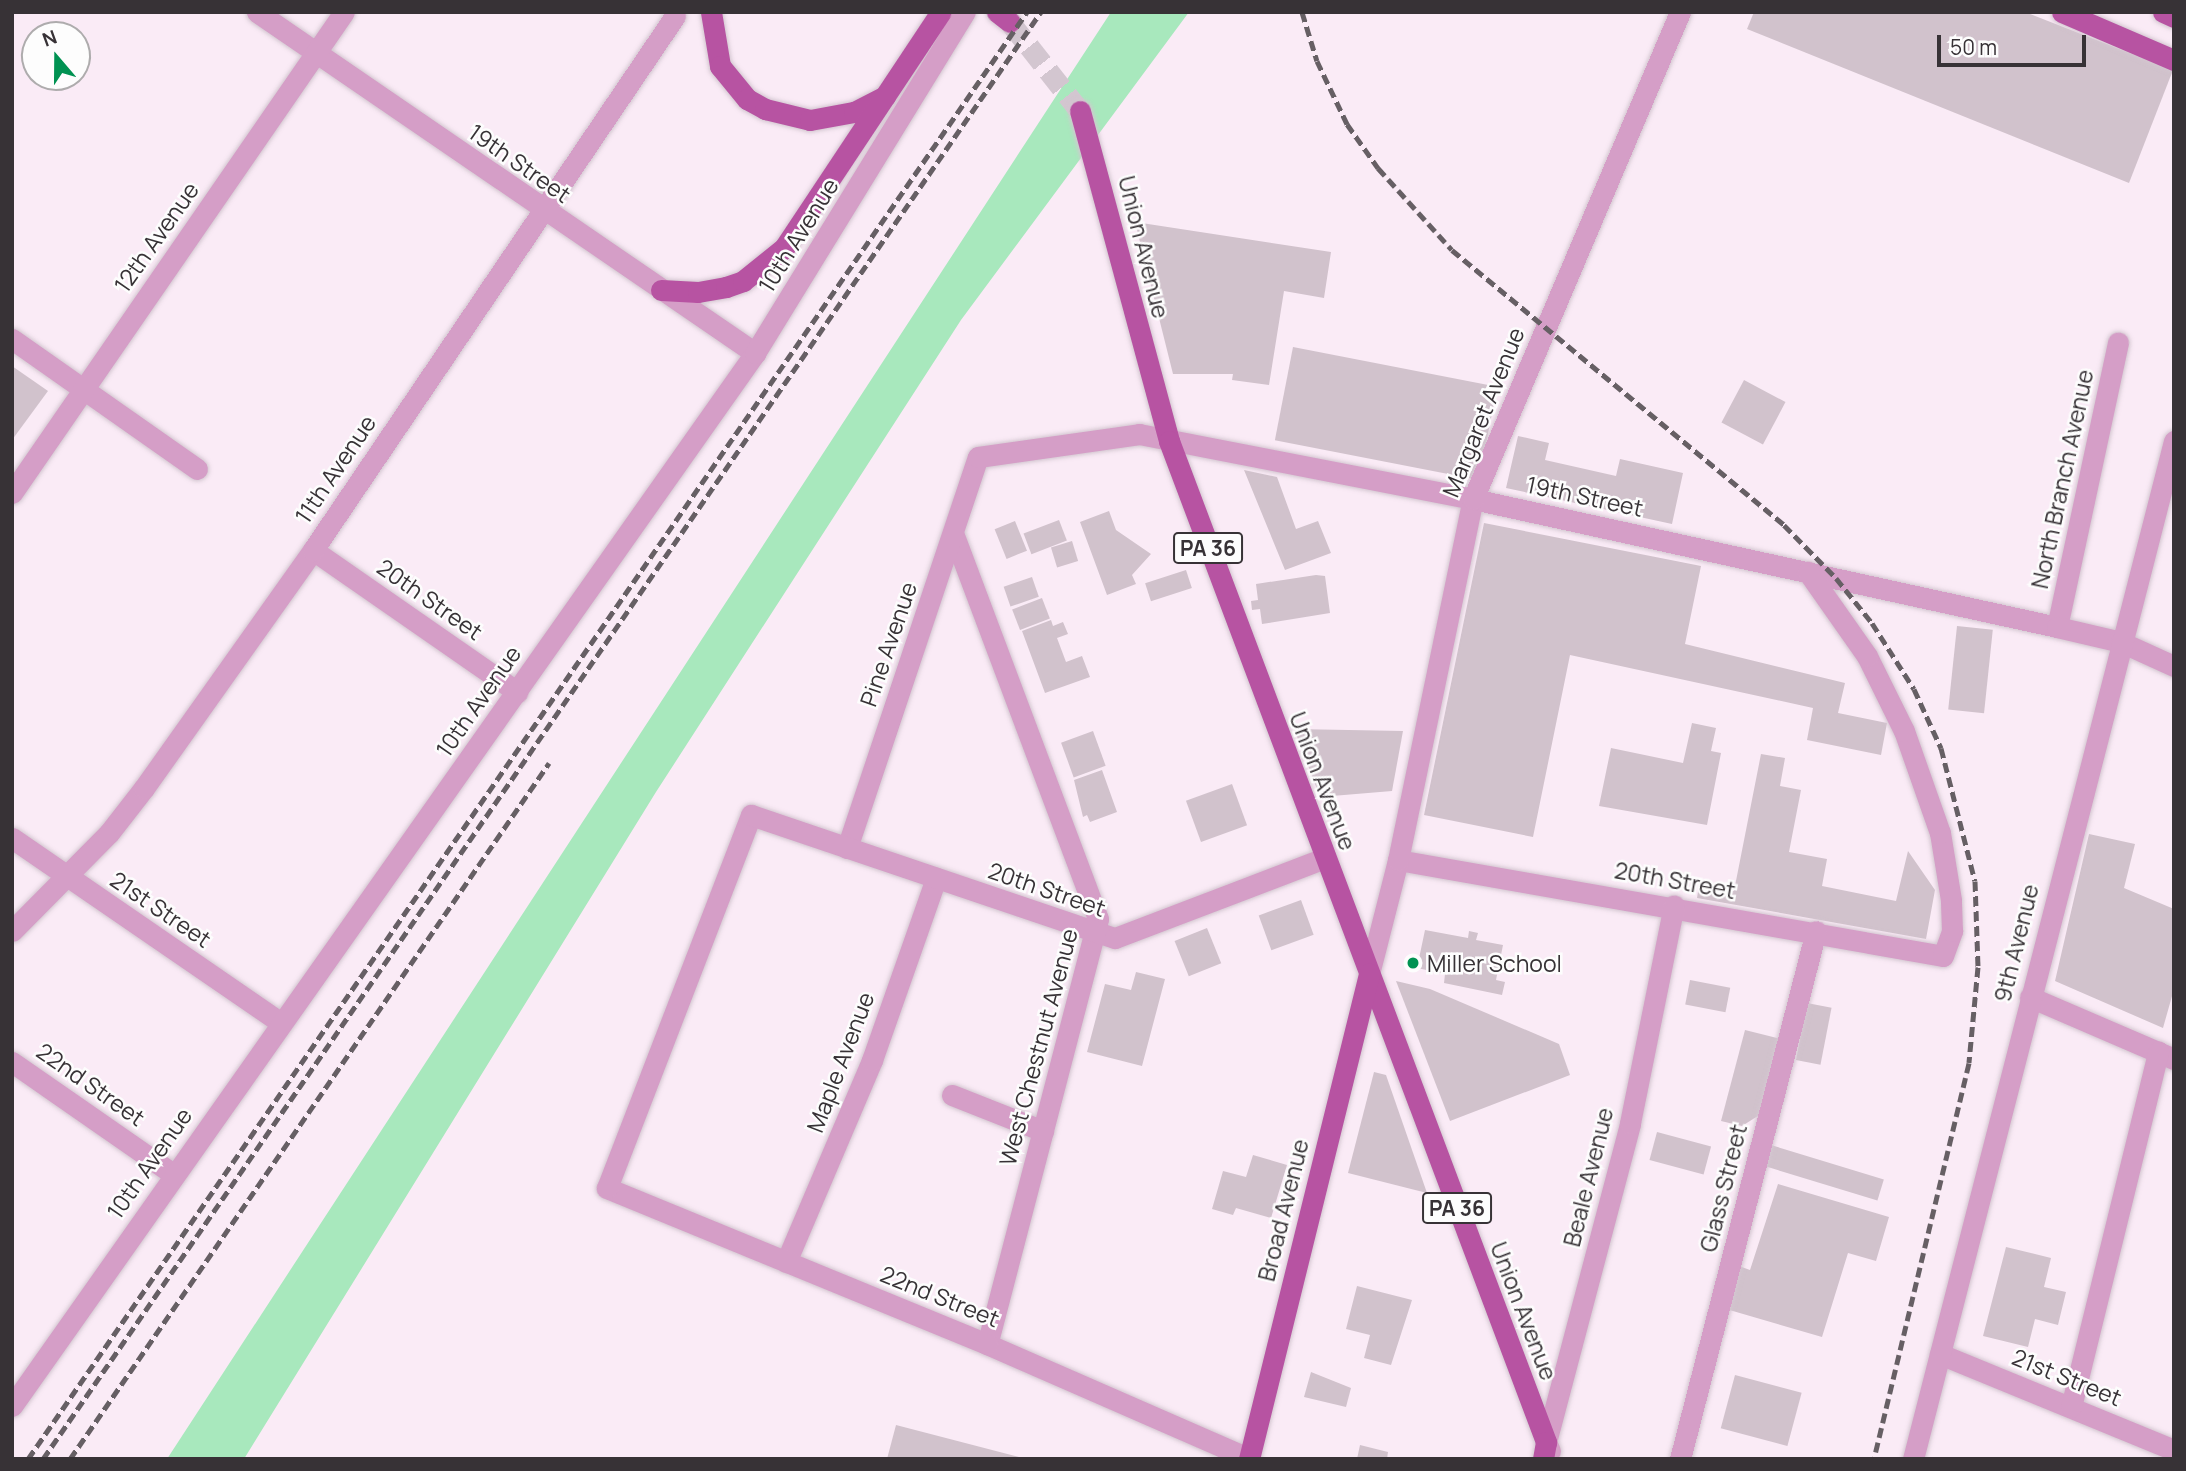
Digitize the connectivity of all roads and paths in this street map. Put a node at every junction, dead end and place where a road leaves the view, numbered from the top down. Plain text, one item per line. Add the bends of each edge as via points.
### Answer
1 (257, 12) edge
2 (344, 12) edge
3 (711, 12) edge
4 (941, 12) edge
5 (965, 12) edge
6 (1679, 12) edge
7 (2062, 12) edge
8 (2163, 12) edge
9 (675, 16) dead end
10 (2174, 17) edge
11 (315, 53) junction
12 (2174, 60) edge
13 (890, 93) junction
14 (1080, 111) tunnel mouth
15 (543, 211) junction
16 (661, 290) junction
17 (12, 340) edge
18 (2118, 341) dead end
19 (755, 353) junction
20 (83, 389) junction
21 (1169, 441) junction
22 (2174, 441) edge
23 (978, 457) joint
24 (197, 469) dead end
25 (12, 493) edge
26 (1473, 499) junction
27 (953, 533) junction
28 (313, 550) junction
29 (1808, 572) junction
30 (2057, 627) junction
31 (2121, 642) junction
32 (2174, 666) edge
33 (517, 692) junction
34 (12, 838) edge
35 (848, 848) junction
36 (1324, 858) junction
37 (1398, 860) junction
38 (67, 876) junction
39 (936, 878) junction
40 (1674, 905) junction
41 (12, 931) edge
42 (1816, 931) junction
43 (1095, 934) junction
44 (1369, 974) junction
45 (2030, 998) junction
46 (281, 1023) junction
47 (2166, 1055) edge
48 (12, 1062) edge
49 (952, 1095) dead end
50 (1043, 1131) junction
51 (173, 1174) junction
52 (607, 1188) joint
53 (786, 1262) junction
54 (987, 1343) junction
55 (1940, 1354) junction
56 (12, 1406) edge
57 (2071, 1407) junction
58 (2174, 1450) edge
59 (1547, 1453) edge
60 (1249, 1459) edge
61 (1680, 1459) edge
62 (1913, 1459) edge

1 - 11 street, 19th Street
2 - 11 street, 12th Avenue
3 - 13 main road via 720,66 747,99 765,109 810,120 837,117
4 - 13 main road
5 - 19 street, 10th Avenue
6 - 26 street, Margaret Avenue
7 - 12 main road
8 - 10 main road
9 - 15 street, 11th Avenue
11 - 15 street, 19th Street
11 - 20 street, 12th Avenue
13 - 16 main road via 808,215 767,264 726,287 698,292
14 - 21 main road, Union Avenue / PA 36
15 - 16 street, 19th Street
15 - 28 street, 11th Avenue
16 - 19 street, 19th Street
17 - 20 street
18 - 30 street, North Branch Avenue
19 - 33 street, 10th Avenue
20 - 24 street
20 - 25 street, 12th Avenue
21 - 23 street, 19th Street via 1139,434
21 - 26 street, 19th Street
21 - 36 main road, Union Avenue / PA 36
22 - 31 street, 9th Avenue
23 - 27 street, Pine Avenue
26 - 29 street, 19th Street
26 - 37 street, Margaret Avenue
27 - 35 street, Pine Avenue
27 - 43 street, West Chestnut Avenue via 1098,919
28 - 33 street, 20th Street
28 - 38 street, 11th Avenue via 137,797
29 - 30 street, 19th Street
29 - 42 street, 20th Street via 1867,656 1904,730 1940,833 1952,931 1943,956
30 - 31 street, 19th Street
31 - 32 street, 19th Street
31 - 45 street, 9th Avenue
33 - 46 street, 10th Avenue
34 - 38 street, 21st Street
35 - 39 street, 20th Street
35 - 52 street, 20th Street via 751,814
36 - 43 street, 20th Street via 1115,938
36 - 44 main road, Union Avenue / PA 36
37 - 40 street, 20th Street
37 - 44 street, Margaret Avenue
38 - 41 street, 11th Avenue
38 - 46 street, 21st Street
39 - 43 street, 20th Street
39 - 53 street, Maple Avenue via 872,1060
40 - 42 street, 20th Street
40 - 59 street, Beale Avenue via 1630,1123
42 - 61 street, Glass Street
43 - 50 street, West Chestnut Avenue
44 - 59 main road, Union Avenue / PA 36
44 - 60 main road, Broad Avenue
45 - 47 street
45 - 55 street, 9th Avenue
46 - 51 street, 10th Avenue
47 - 57 street
48 - 51 street, 22nd Street
49 - 50 street
50 - 54 street, West Chestnut Avenue
51 - 56 street, 10th Avenue
52 - 53 street, 22nd Street
53 - 54 street, 22nd Street
54 - 60 street, 22nd Street
55 - 57 street, 21st Street
55 - 62 street, 9th Avenue
57 - 58 street, 21st Street

